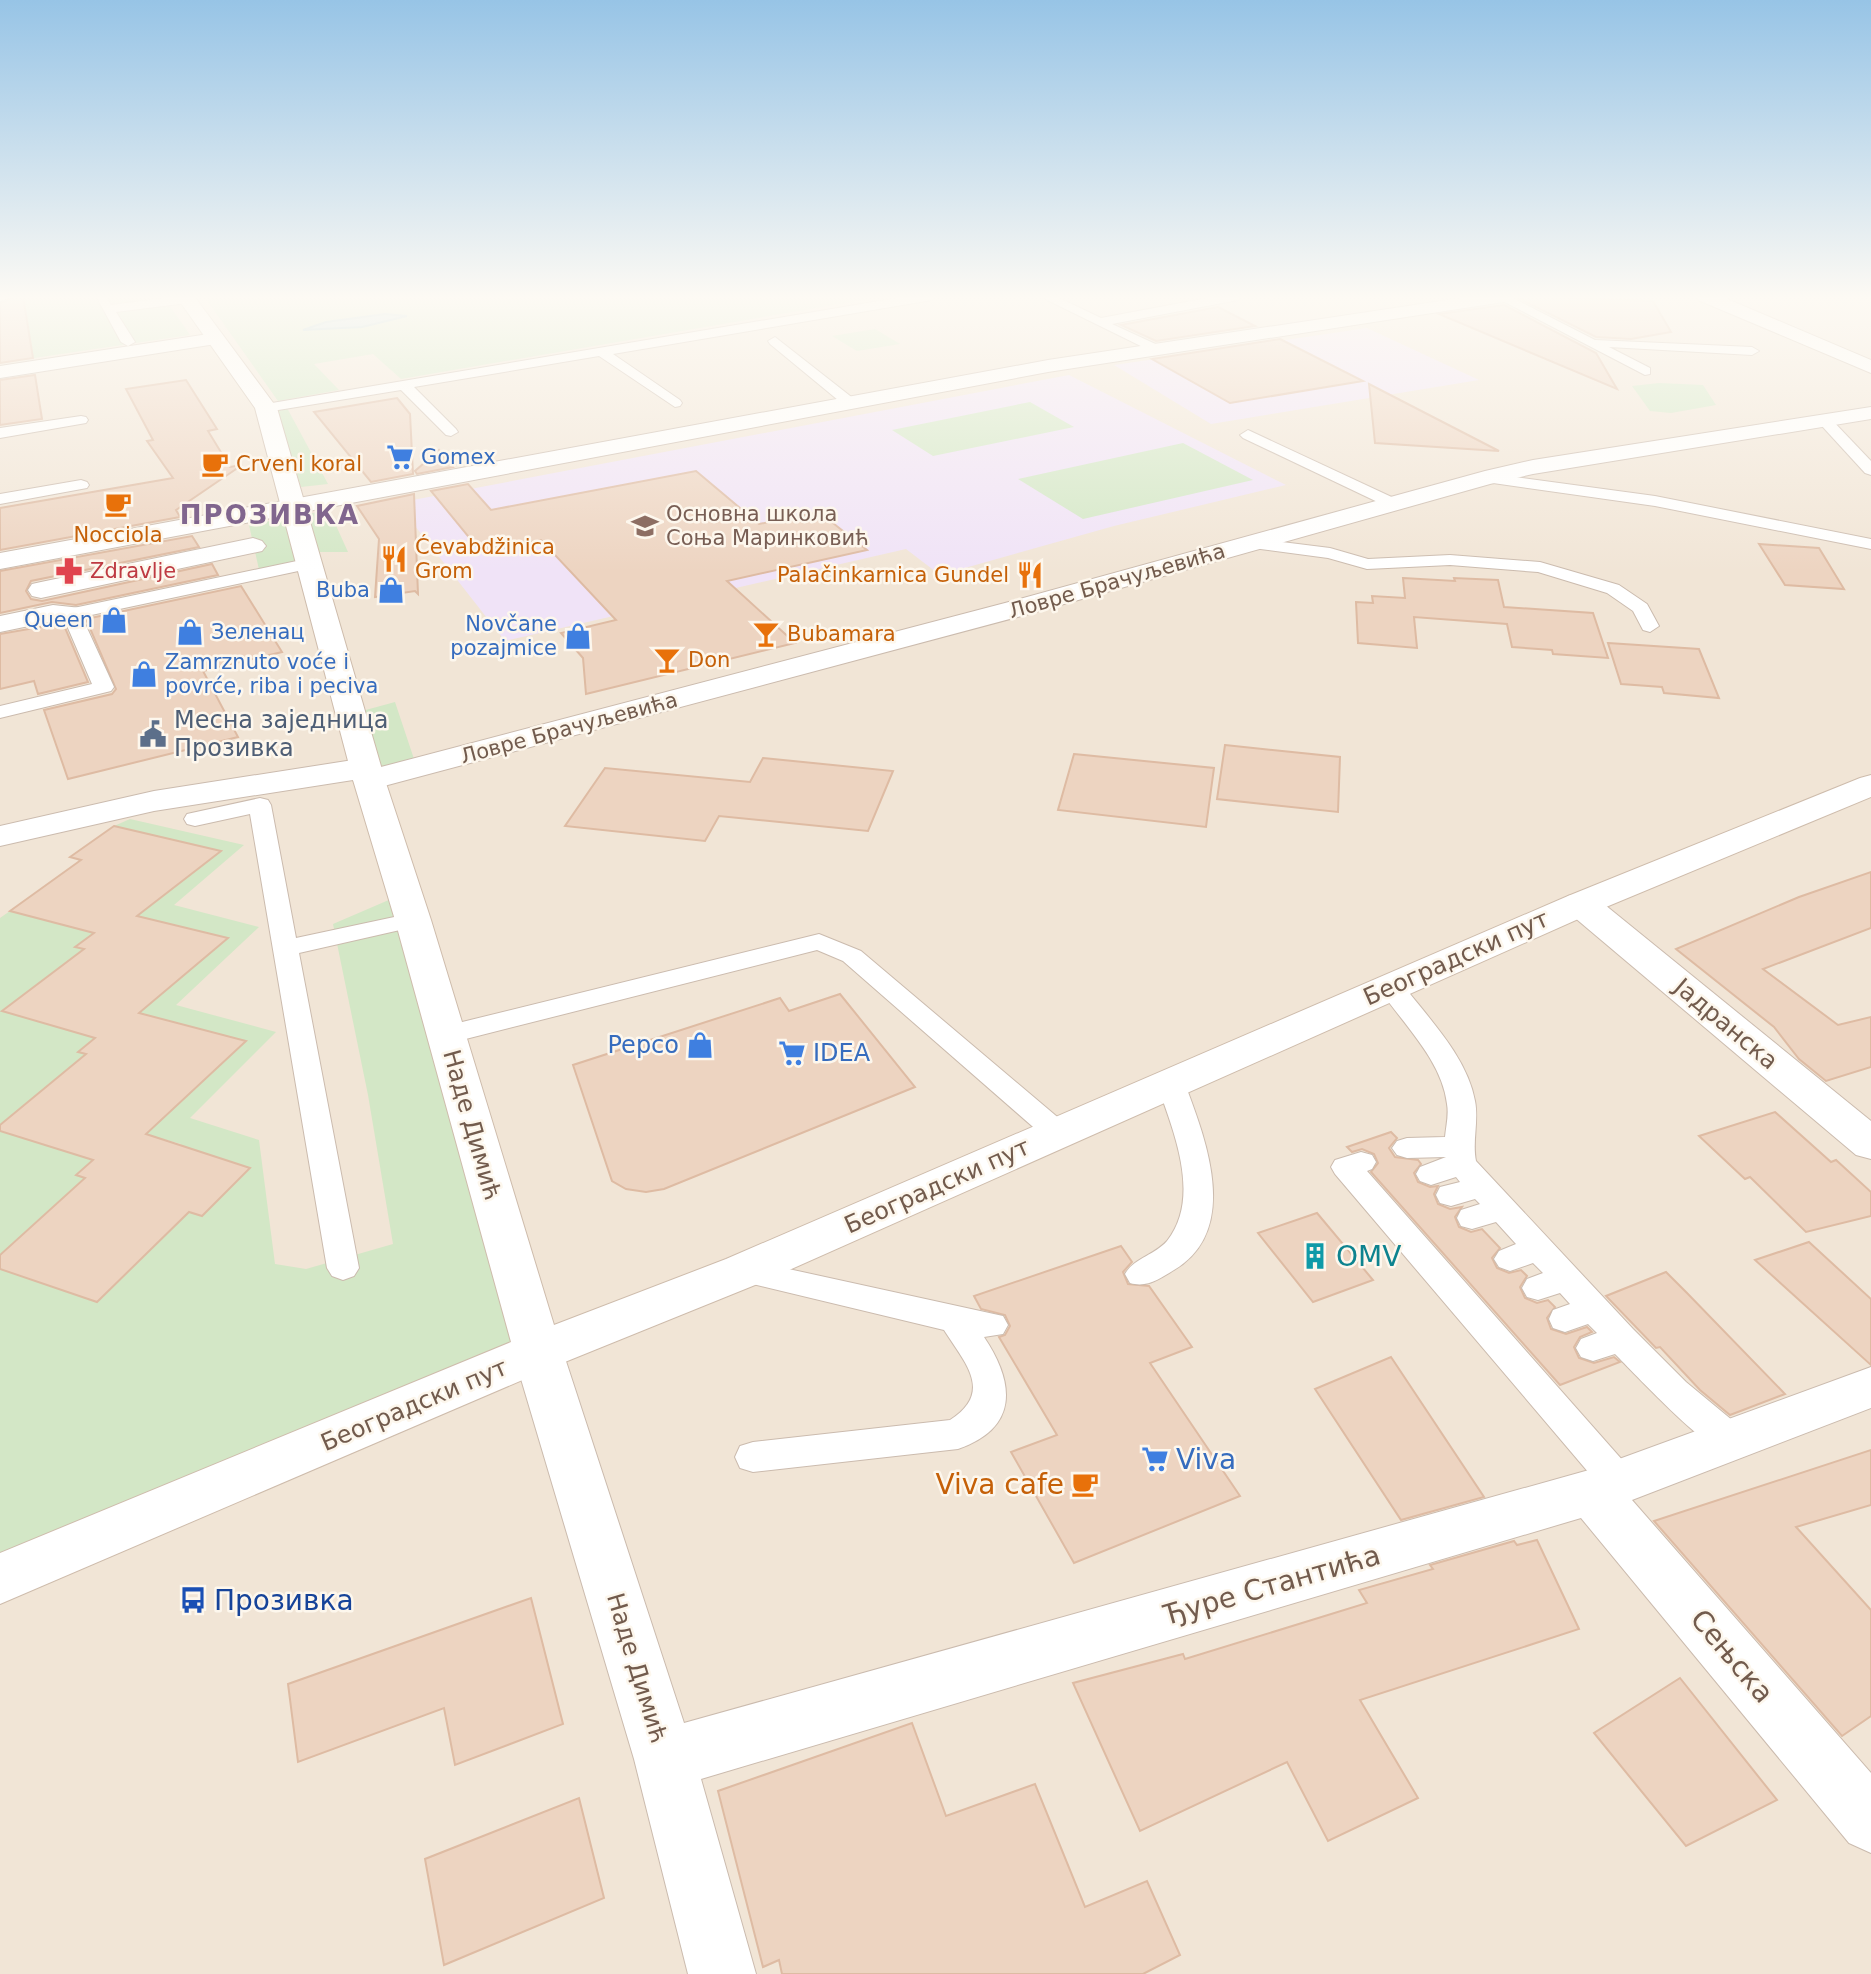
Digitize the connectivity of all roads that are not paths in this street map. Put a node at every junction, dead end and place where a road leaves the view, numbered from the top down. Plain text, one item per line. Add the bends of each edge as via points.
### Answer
1 (251, 388) edge
2 (392, 388) edge
3 (407, 388) edge
4 (654, 388) edge
5 (832, 388) edge
6 (931, 388) edge
7 (849, 402) junction
8 (675, 403) dead end
9 (266, 408) junction
10 (1871, 413) edge
11 (81, 420) dead end
12 (1826, 422) junction
13 (451, 432) dead end
14 (0, 433) edge
15 (1248, 435) dead end
16 (1871, 470) edge
17 (1485, 478) junction
18 (81, 485) dead end
19 (0, 499) edge
20 (1392, 503) junction
21 (293, 505) junction
22 (1251, 543) junction
23 (1871, 544) edge
24 (253, 546) dead end
25 (0, 561) edge
26 (311, 563) junction
27 (48, 596) junction
28 (0, 624) edge
29 (1650, 626) dead end
30 (0, 712) edge
31 (368, 774) junction
32 (1871, 785) edge
33 (195, 820) dead end
34 (0, 836) edge
35 (1581, 904) junction
36 (414, 920) junction
37 (285, 948) junction
38 (1391, 987) junction
39 (446, 1035) junction
40 (1171, 1084) junction
41 (1058, 1133) junction
42 (1871, 1144) edge
43 (1407, 1148) dead end
44 (1361, 1162) dead end
45 (1441, 1185) dead end
46 (1475, 1185) junction
47 (343, 1268) dead end
48 (743, 1271) junction
49 (1141, 1274) dead end
50 (955, 1320) junction
51 (991, 1325) dead end
52 (538, 1352) junction
53 (1871, 1387) edge
54 (1731, 1440) junction
55 (753, 1457) dead end
56 (1606, 1487) junction
57 (0, 1579) edge
58 (665, 1759) junction
59 (1871, 1821) edge
60 (722, 1974) edge

1 - 9 street, Наде Димић
2 - 9 lane
3 - 13 lane
4 - 8 lane
5 - 7 lane
6 - 7 street
7 - 21 street
9 - 21 street, Наде Димић
10 - 12 street, Ловре Брачуљевића
11 - 14 lane
12 - 16 lane
12 - 17 street, Ловре Брачуљевића
15 - 20 lane
17 - 20 street, Ловре Брачуљевића
17 - 23 lane via 1655,501
18 - 19 lane
20 - 22 street, Ловре Брачуљевића
21 - 25 street
21 - 26 street, Наде Димић
22 - 29 lane via 1330,553 1367,564 1450,560 1540,567 1613,589 1640,608
22 - 31 street, Ловре Брачуљевића via 1015,610
24 - 27 street
26 - 27 lane
26 - 31 street, Наде Димић
27 - 28 street
27 - 30 lane via 104,687
31 - 34 street, Ловре Брачуљевића via 154,801
31 - 36 street, Наде Димић
32 - 35 street, Београдски пут
33 - 37 lane via 260,805
35 - 38 street, Београдски пут
35 - 42 street, Јадранска
36 - 37 lane
36 - 39 street, Наде Димић
37 - 47 lane
38 - 40 street, Београдски пут
38 - 46 lane via 1457,1080
39 - 41 lane via 819,942 852,956
39 - 52 street, Наде Димић
40 - 41 street, Београдски пут
40 - 49 lane via 1186,1125 1199,1203 1189,1234 1174,1255
41 - 48 street, Београдски пут
43 - 46 lane
44 - 56 lane via 1346,1167 1397,1214 1534,1371
45 - 46 lane
46 - 54 lane via 1524,1254 1607,1343
48 - 50 lane
48 - 52 street, Београдски пут
50 - 51 lane
50 - 55 lane via 991,1378 990,1398 981,1417 957,1434
52 - 57 street, Београдски пут
52 - 58 street, Наде Димић
53 - 54 street, Ђуре Стантића
54 - 56 street, Ђуре Стантића
56 - 58 street, Ђуре Стантића
56 - 59 street, Сењска
58 - 60 street, Наде Димић

